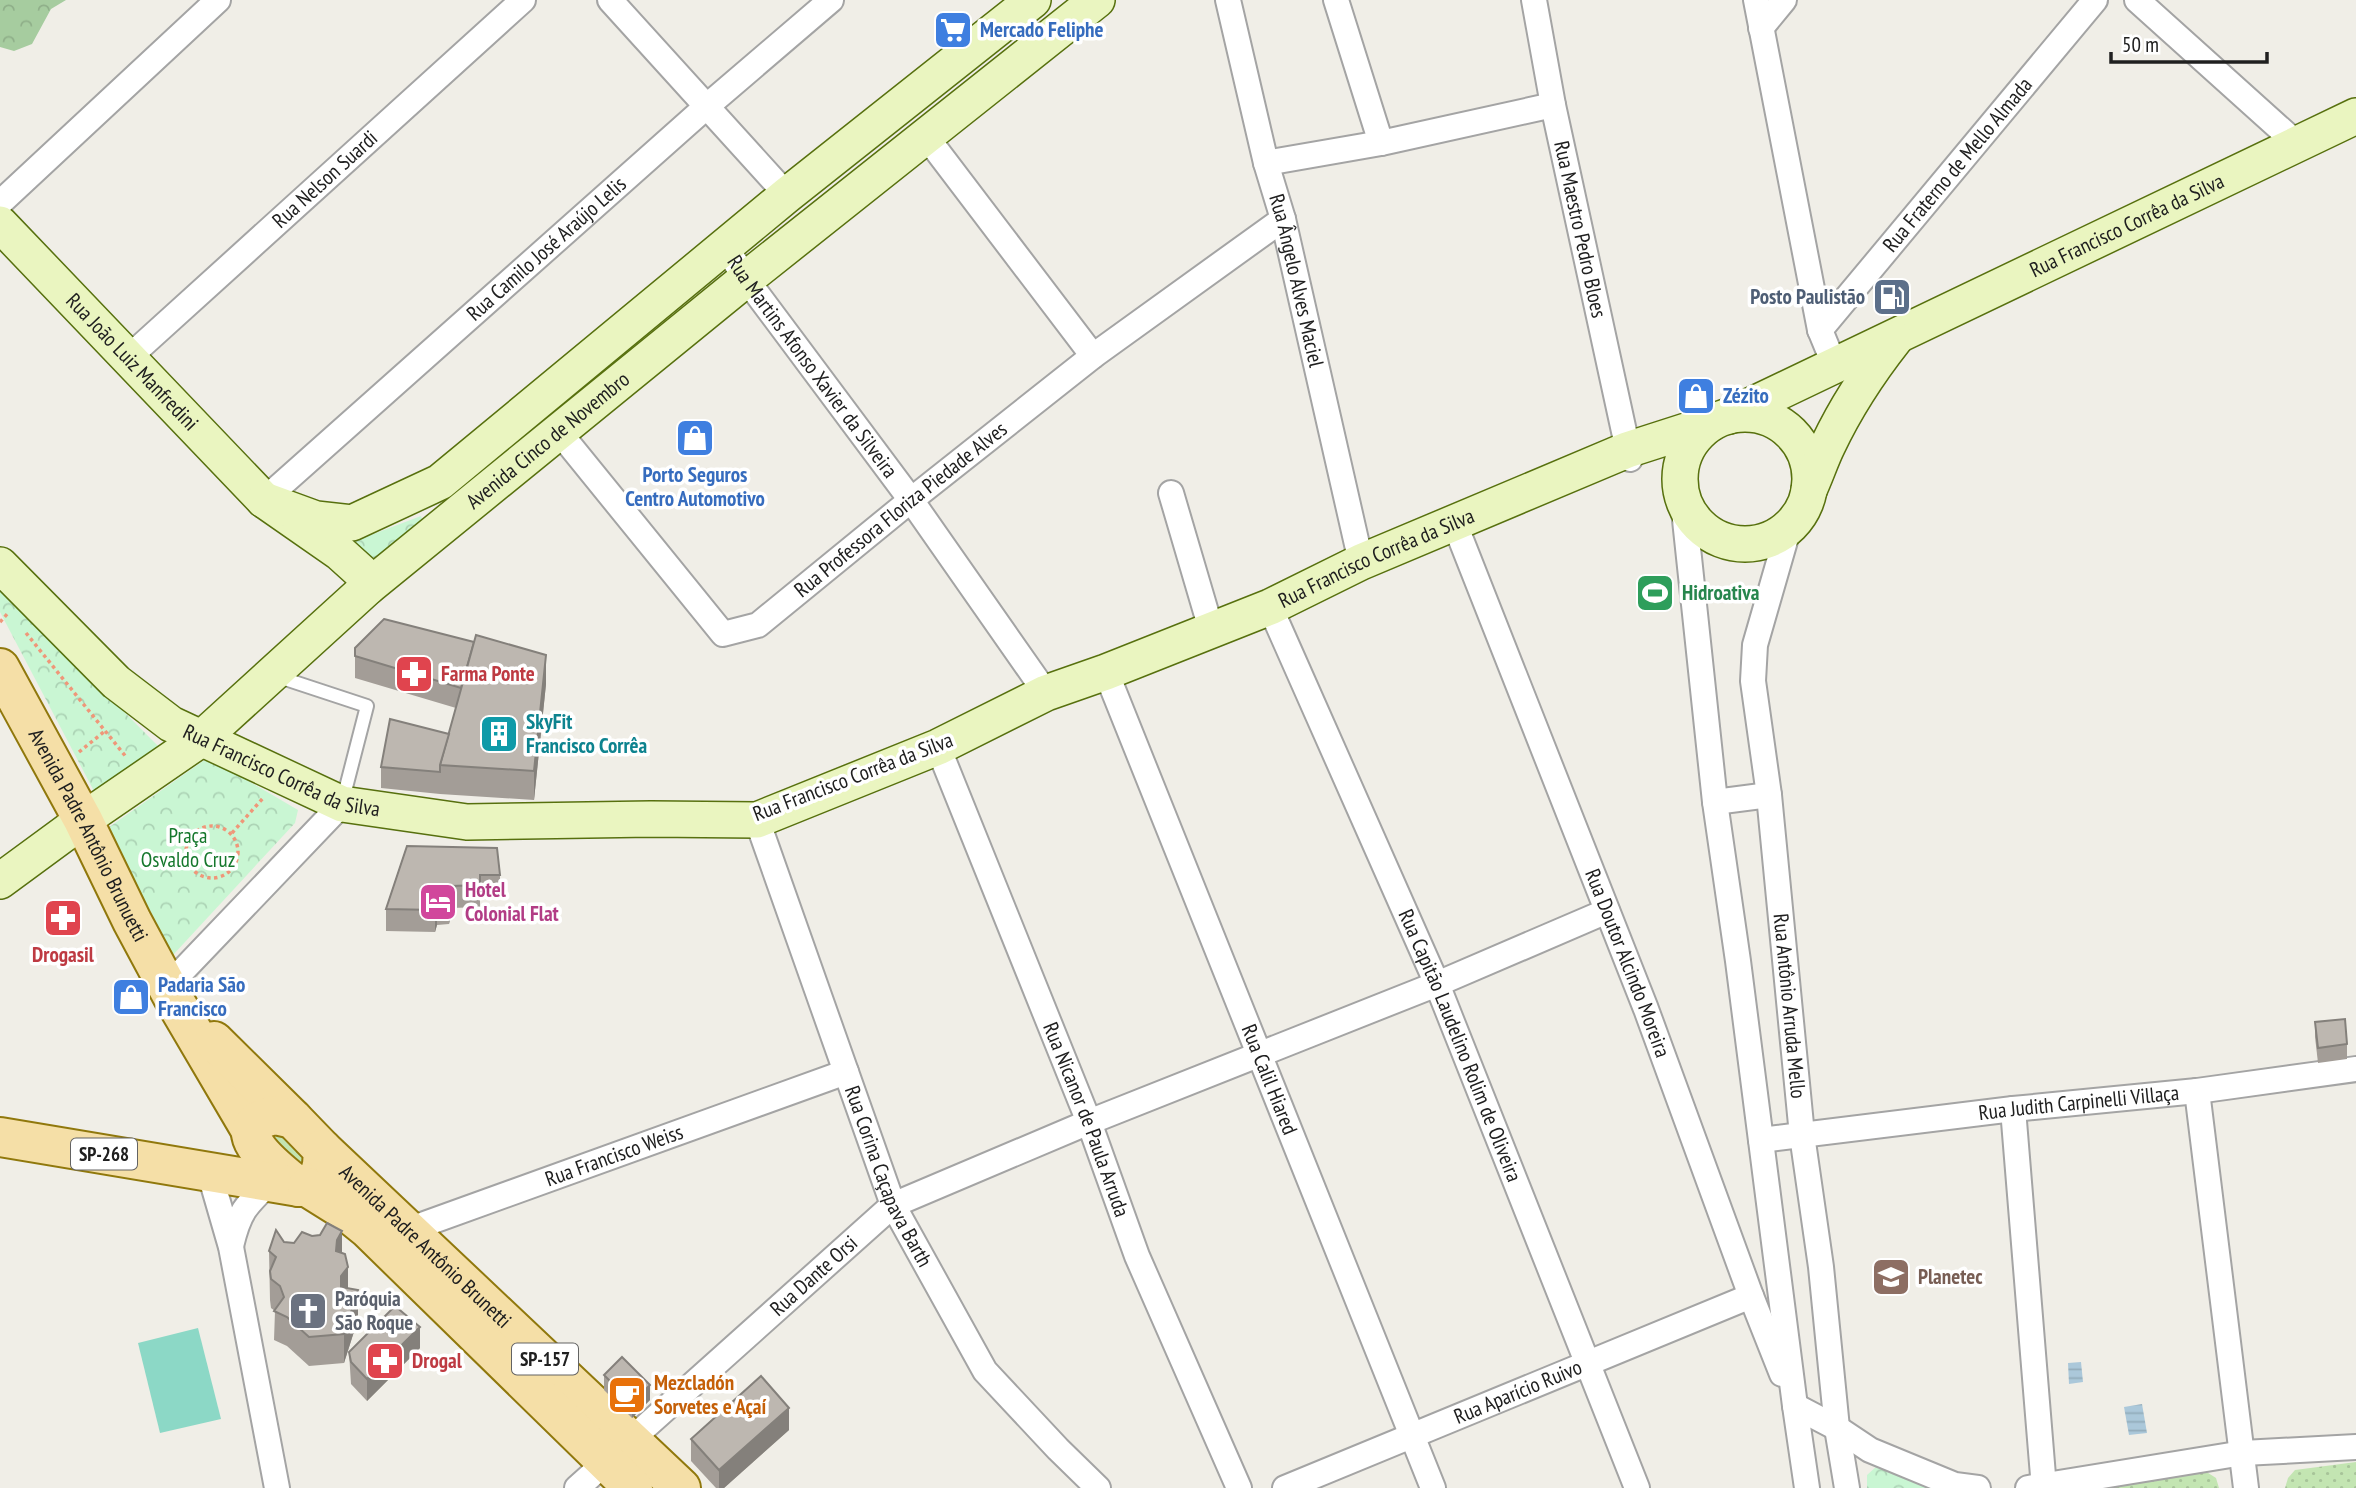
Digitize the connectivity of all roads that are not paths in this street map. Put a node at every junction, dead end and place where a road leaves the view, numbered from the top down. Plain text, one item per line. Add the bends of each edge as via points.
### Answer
1 (218, 0) edge
2 (523, 0) edge
3 (610, 0) edge
4 (831, 0) edge
5 (1032, 0) edge
6 (1097, 0) edge
7 (1228, 0) edge
8 (1336, 0) edge
9 (1534, 0) edge
10 (1756, 0) edge
11 (1784, 0) edge
12 (2095, 0) edge
13 (2137, 0) edge
14 (1761, 27) junction
15 (1553, 105) junction
16 (706, 107) junction
17 (2356, 116) edge
18 (925, 135) junction
19 (1381, 143) junction
20 (2296, 143) junction
21 (1266, 163) junction
22 (787, 195) junction
23 (0, 203) edge
24 (1283, 219) junction
25 (0, 224) edge
26 (725, 246) junction
27 (746, 279) junction
28 (1820, 330) junction
29 (1897, 336) junction
30 (1093, 356) junction
31 (128, 358) junction
32 (1834, 364) junction
33 (1847, 408) junction
34 (1720, 420) junction
35 (559, 432) junction
36 (1621, 456) junction
37 (1809, 490) junction
38 (1171, 493) dead end
39 (1682, 495) junction
40 (264, 500) junction
41 (911, 500) junction
42 (1454, 522) junction
43 (1789, 527) junction
44 (1361, 562) junction
45 (0, 565) edge
46 (368, 587) junction
47 (1270, 607) junction
48 (1211, 629) junction
49 (0, 668) edge
50 (1105, 672) junction
51 (273, 674) junction
52 (1046, 693) junction
53 (201, 739) junction
54 (938, 747) junction
55 (1769, 795) junction
56 (1715, 802) junction
57 (342, 804) junction
58 (83, 820) junction
59 (757, 820) junction
60 (0, 881) edge
61 (1607, 911) junction
62 (1437, 984) junction
63 (171, 995) junction
64 (1260, 1056) junction
65 (2356, 1069) edge
66 (846, 1072) junction
67 (2197, 1091) junction
68 (2013, 1109) junction
69 (293, 1119) junction
70 (1089, 1122) junction
71 (250, 1133) junction
72 (1802, 1135) junction
73 (0, 1137) edge
74 (1761, 1140) junction
75 (323, 1149) junction
76 (209, 1171) junction
77 (292, 1185) junction
78 (893, 1205) junction
79 (398, 1240) junction
80 (231, 1247) junction
81 (1751, 1296) junction
82 (1588, 1363) junction
83 (1794, 1406) junction
84 (1837, 1428) junction
85 (1412, 1436) junction
86 (2356, 1447) edge
87 (2243, 1453) junction
88 (623, 1464) edge
89 (2038, 1487) edge
90 (277, 1488) edge
91 (577, 1488) edge
92 (681, 1488) edge
93 (1098, 1488) edge
94 (1239, 1488) edge
95 (1286, 1488) edge
96 (1433, 1488) edge
97 (1637, 1488) edge
98 (1807, 1488) edge
99 (1847, 1488) edge
100 (1978, 1488) edge
101 (2246, 1488) edge

1 - 23 street
2 - 31 street, Rua Nelson Suardi
3 - 16 street
4 - 16 street, Rua Camilo José Araújo Lelis
5 - 22 main road, Avenida Cinco de Novembro
6 - 18 main road, Avenida Cinco de Novembro
7 - 21 street, Rua Ângelo Alves Maciel
8 - 19 street
9 - 15 street, Rua Maestro Pedro Bloes
10 - 14 street
11 - 14 street
12 - 28 street, Rua Fraterno de Mello Almada
13 - 20 street
14 - 28 street
15 - 19 street
15 - 36 street, Rua Maestro Pedro Bloes
16 - 22 street
16 - 40 street, Rua Camilo José Araújo Lelis
17 - 20 main road, Rua Francisco Corrêa da Silva
18 - 27 main road, Avenida Cinco de Novembro
18 - 30 street
19 - 21 street
20 - 29 main road, Rua Francisco Corrêa da Silva
21 - 24 street, Rua Ângelo Alves Maciel
22 - 26 main road, Avenida Cinco de Novembro
24 - 30 street, Rua Professora Floriza Piedade Alves
24 - 44 street, Rua Ângelo Alves Maciel
25 - 31 main road, Rua João Luiz Manfredini
26 - 27 street, Rua Martins Afonso Xavier da Silveira
26 - 40 main road, Avenida Cinco de Novembro via 440,482 352,523 316,519
27 - 35 main road, Avenida Cinco de Novembro
27 - 41 street, Rua Martins Afonso Xavier da Silveira
28 - 32 street
29 - 32 main road, Rua Francisco Corrêa da Silva
29 - 33 main road, Rua Francisco Corrêa da Silva
30 - 41 street, Rua Professora Floriza Piedade Alves
31 - 40 main road, Rua João Luiz Manfredini
32 - 33 main road
32 - 34 main road, Rua Francisco Corrêa da Silva
33 - 37 main road, Rua Francisco Corrêa da Silva
34 - 36 main road, Rua Francisco Corrêa da Silva
34 - 37 main road via 1750,414 1789,431 1809,469
34 - 39 main road via 1699,433 1683,458
35 - 41 street, Rua Professora Floriza Piedade Alves via 723,634 758,625
35 - 46 main road, Avenida Cinco de Novembro
36 - 39 main road via 1653,461 1670,475
36 - 42 main road, Rua Francisco Corrêa da Silva
37 - 43 main road
38 - 48 street
39 - 43 main road via 1694,519 1710,534 1729,542 1751,544 1771,539
39 - 56 street
40 - 46 main road via 340,553
41 - 52 street, Rua Martins Afonso Xavier da Silveira
42 - 44 main road, Rua Francisco Corrêa da Silva
42 - 61 street, Rua Doutor Alcindo Moreira
43 - 55 street, Rua Antônio Arruda Mello via 1755,645 1753,681
44 - 47 main road, Rua Francisco Corrêa da Silva
45 - 53 main road, Rua Francisco Corrêa da Silva via 116,682 171,724
46 - 51 main road, Avenida Cinco de Novembro
47 - 48 main road, Rua Francisco Corrêa da Silva
47 - 62 street, Rua Capitão Laudelino Rolim de Oliveira
48 - 50 main road, Rua Francisco Corrêa da Silva
49 - 58 main road, Avenida Padre Antônio Brunuetti
50 - 52 main road, Rua Francisco Corrêa da Silva
50 - 64 street, Rua Calil Hiared
51 - 53 main road, Avenida Cinco de Novembro
51 - 57 lane via 367,706
52 - 54 main road, Rua Francisco Corrêa da Silva
53 - 57 main road, Rua Francisco Corrêa da Silva
53 - 58 main road, Avenida Cinco de Novembro
54 - 59 main road, Rua Francisco Corrêa da Silva
54 - 70 street, Rua Nicanor de Paula Arruda
55 - 56 street
55 - 72 street, Rua Antônio Arruda Mello
56 - 74 street
57 - 59 main road, Rua Francisco Corrêa da Silva via 467,821
57 - 63 street
58 - 60 main road, Avenida Cinco de Novembro
58 - 63 main road, Avenida Padre Antônio Brunuetti
59 - 66 street, Rua Corina Caçapava Barth
61 - 62 street, Rua Dante Orsi
61 - 81 street, Rua Doutor Alcindo Moreira
62 - 64 street, Rua Dante Orsi
62 - 82 street, Rua Capitão Laudelino Rolim de Oliveira
63 - 69 main road, Avenida Padre Antônio Brunuetti
63 - 71 main road, Avenida Padre Antônio Brunuetti
64 - 70 street, Rua Dante Orsi
64 - 85 street, Rua Calil Hiared
65 - 67 street, Rua Judith Carpinelli Villaça
66 - 78 street, Rua Corina Caçapava Barth
66 - 79 street, Rua Francisco Weiss
67 - 68 street, Rua Judith Carpinelli Villaça
67 - 87 street
68 - 72 street, Rua Judith Carpinelli Villaça
68 - 89 street
69 - 71 main road via 266,1116 254,1123
69 - 75 main road, SP-157
70 - 78 street, Rua Dante Orsi
70 - 94 street, Rua Nicanor de Paula Arruda via 1137,1256
71 - 76 main road via 239,1157
71 - 77 main road, SP-157 via 257,1148
72 - 74 street, Rua Judith Carpinelli Villaça
72 - 84 street, Rua Antônio Arruda Mello
73 - 76 main road, SP-268
74 - 83 street
75 - 77 main road via 318,1176
75 - 79 main road, Avenida Padre Antônio Brunetti / SP-157
76 - 77 main road, SP-268
76 - 80 street
77 - 79 main road, Avenida Padre Antônio Brunetti / SP-157
77 - 80 street via 244,1208
78 - 88 street, Rua Dante Orsi
78 - 93 street, Rua Corina Caçapava Barth via 985,1371
79 - 88 main road, Avenida Padre Antônio Brunetti / SP-157
80 - 90 street
81 - 82 street, Rua Aparício Ruivo
81 - 83 street, Rua Doutor Alcindo Moreira
82 - 85 street, Rua Aparício Ruivo
82 - 97 street, Rua Capitão Laudelino Rolim de Oliveira
83 - 84 street
83 - 98 street
84 - 99 street, Rua Antônio Arruda Mello
84 - 100 street via 1870,1450 1955,1485
85 - 95 street, Rua Aparício Ruivo
85 - 96 street, Rua Calil Hiared
86 - 87 street
87 - 89 street
87 - 101 street
88 - 91 street, Rua Dante Orsi
88 - 92 main road, Avenida Padre Antônio Brunetti / SP-157

